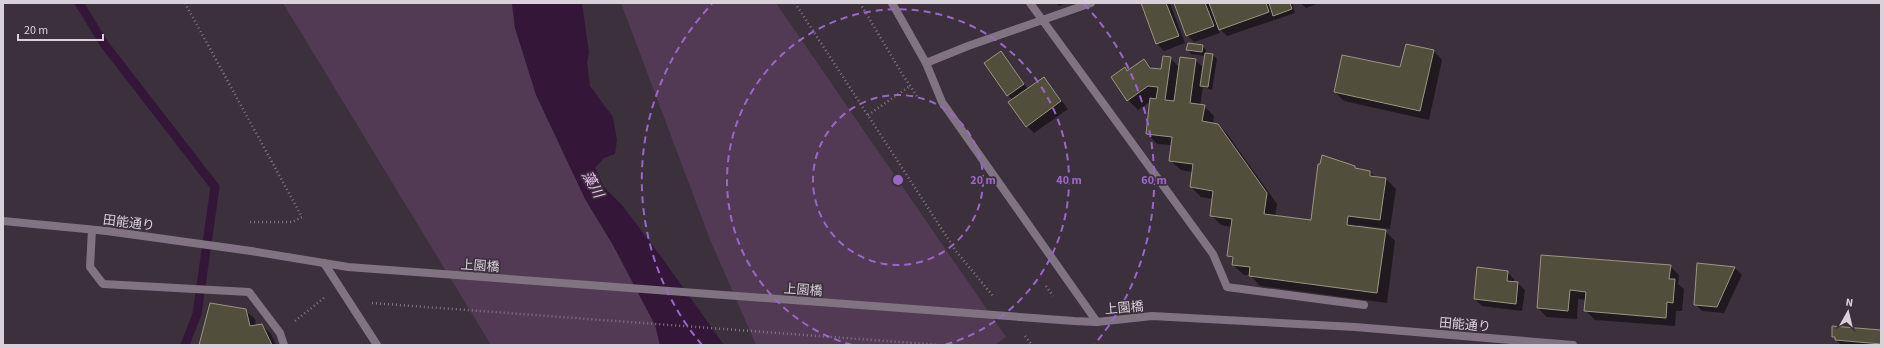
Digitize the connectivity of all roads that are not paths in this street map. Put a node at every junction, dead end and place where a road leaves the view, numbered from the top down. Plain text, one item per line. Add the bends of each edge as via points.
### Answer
1 (892, 3) edge
2 (1030, 3) edge
3 (1091, 3) edge
4 (1042, 20) junction
5 (926, 63) junction
6 (3, 221) edge
7 (92, 230) junction
8 (251, 251) joint
9 (324, 263) junction
10 (1364, 304) dead end
11 (1097, 322) junction
12 (1355, 327) joint
13 (284, 345) edge
14 (377, 345) edge
15 (1573, 345) edge

1 - 5 street
2 - 4 street
3 - 4 street
4 - 5 street
4 - 10 street via 1213,254 1227,287
5 - 11 street via 942,102
6 - 7 street, 田能通り
7 - 8 street, 田能通り
7 - 13 street via 90,267 103,284 249,292 280,333
8 - 9 street, 上園橋
9 - 11 street, 上園橋 via 348,267
9 - 14 street
11 - 12 street, 上園橋 via 1152,316
12 - 15 street, 田能通り

